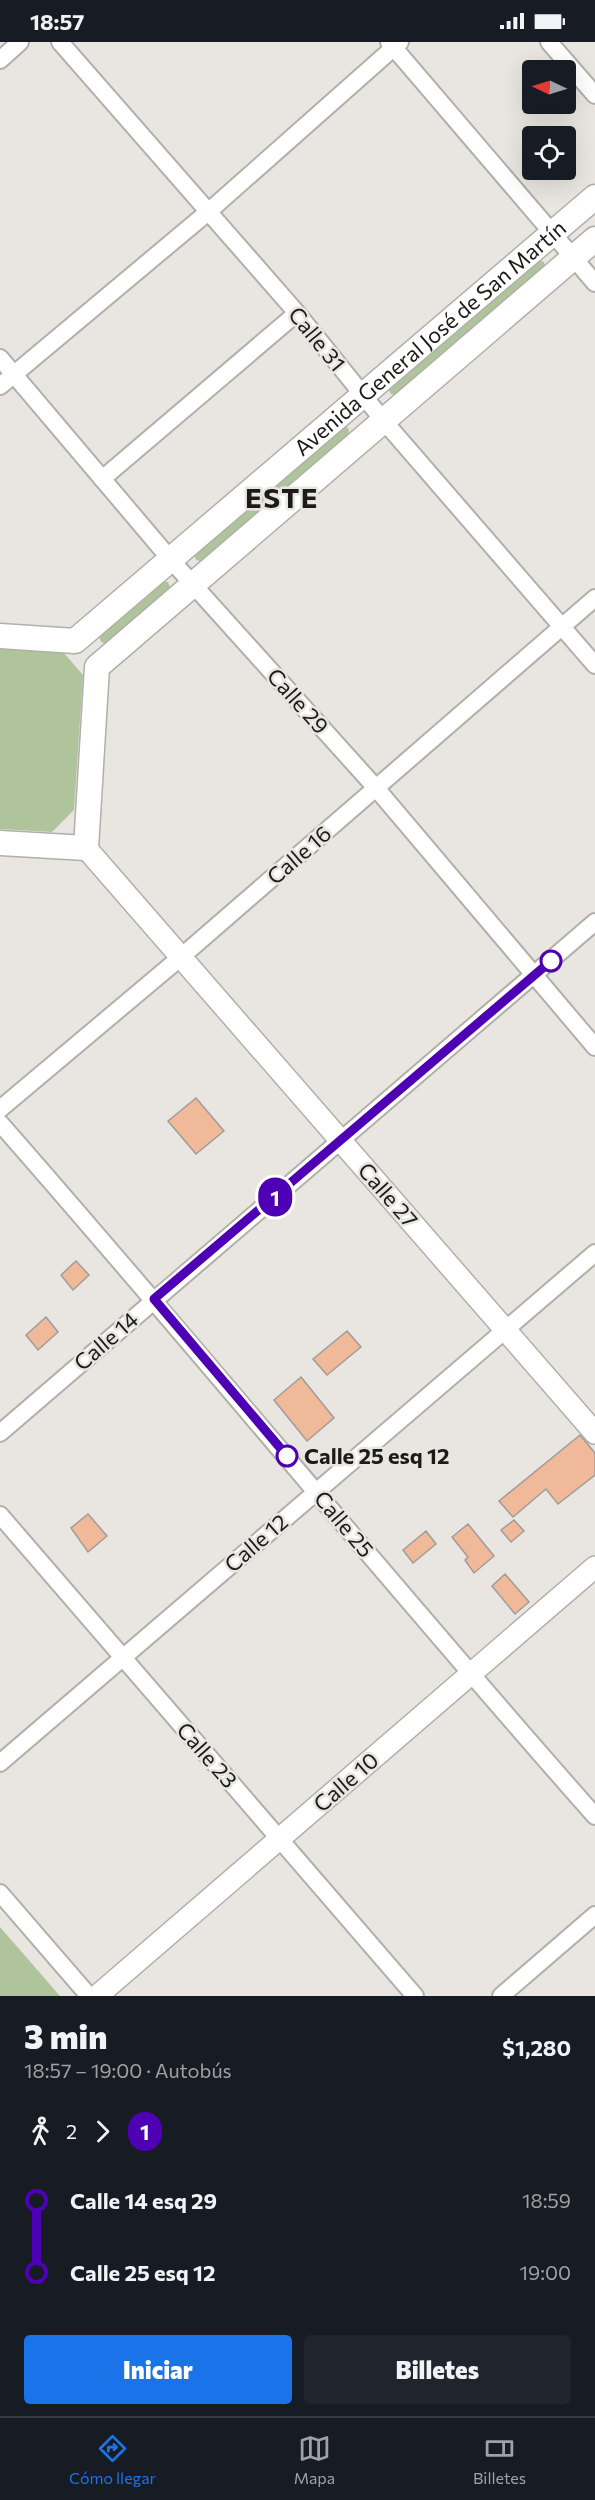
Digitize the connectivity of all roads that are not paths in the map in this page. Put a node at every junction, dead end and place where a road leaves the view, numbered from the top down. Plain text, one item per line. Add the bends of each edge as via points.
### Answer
1 (20, 42) edge
2 (60, 42) edge
3 (549, 42) edge
4 (394, 44) edge
5 (0, 60) edge
6 (595, 95) edge
7 (595, 197) edge
8 (208, 212) junction
9 (551, 233) junction
10 (595, 239) edge
11 (573, 258) junction
12 (595, 283) edge
13 (297, 313) junction
14 (0, 358) edge
15 (14, 373) junction
16 (0, 386) edge
17 (363, 396) junction
18 (383, 420) junction
19 (102, 479) junction
20 (171, 560) junction
21 (192, 584) junction
22 (595, 598) edge
23 (562, 627) junction
24 (0, 636) edge
25 (75, 641) junction
26 (595, 665) edge
27 (96, 667) junction
28 (376, 788) junction
29 (0, 843) edge
30 (86, 848) junction
31 (595, 922) edge
32 (181, 957) junction
33 (534, 976) junction
34 (595, 1047) edge
35 (0, 1109) edge
36 (0, 1123) edge
37 (342, 1141) junction
38 (595, 1253) edge
39 (154, 1299) junction
40 (506, 1330) junction
41 (0, 1433) edge
42 (595, 1433) edge
43 (317, 1491) junction
44 (0, 1515) edge
45 (595, 1568) edge
46 (123, 1658) junction
47 (470, 1675) junction
48 (0, 1763) edge
49 (595, 1816) edge
50 (279, 1839) junction
51 (0, 1893) edge
52 (595, 1915) edge
53 (89, 1996) edge
54 (97, 1996) edge
55 (415, 1996) edge
56 (501, 1996) edge

1 - 5 street
2 - 8 street, Calle 31
3 - 6 street
4 - 8 street
4 - 9 street
7 - 9 main road, Avenida General José de San Martín
8 - 13 street, Calle 31
8 - 15 street
9 - 11 street
9 - 17 main road, Avenida General José de San Martín
10 - 11 main road, Avenida General José de San Martín
11 - 12 street
11 - 18 main road, Avenida General José de San Martín
13 - 17 street, Calle 31
13 - 19 street
14 - 15 street, Calle 29
15 - 16 street
15 - 19 street, Calle 29
17 - 18 street, Calle 31
17 - 20 main road, Avenida General José de San Martín
18 - 21 main road, Avenida General José de San Martín
18 - 23 street, Calle 31
19 - 20 street, Calle 29
20 - 21 street, Calle 29
20 - 25 main road, Avenida General José de San Martín
21 - 27 main road, Avenida General José de San Martín
21 - 28 street, Calle 29
22 - 23 street, Calle 16
23 - 26 street, Calle 31
23 - 28 street, Calle 16
24 - 25 main road
25 - 27 main road
27 - 30 main road
28 - 32 street, Calle 16
28 - 33 street, Calle 29
29 - 30 main road
30 - 32 street, Calle 27
31 - 33 street, Calle 14
32 - 35 street, Calle 16
32 - 37 street, Calle 27
33 - 34 street, Calle 29
33 - 37 street, Calle 14
36 - 39 street, Calle 25
37 - 39 street, Calle 14
37 - 40 street, Calle 27
38 - 40 street, Calle 12
39 - 41 street, Calle 14
39 - 43 street, Calle 25
40 - 42 street, Calle 27
40 - 43 street, Calle 12
43 - 46 street, Calle 12
43 - 47 street, Calle 25
44 - 46 street, Calle 23
45 - 47 street, Calle 10
46 - 48 street, Calle 12
46 - 50 street, Calle 23
47 - 49 street, Calle 25
47 - 50 street, Calle 10
50 - 54 street, Calle 10
50 - 55 street, Calle 23
51 - 53 street
52 - 56 street

